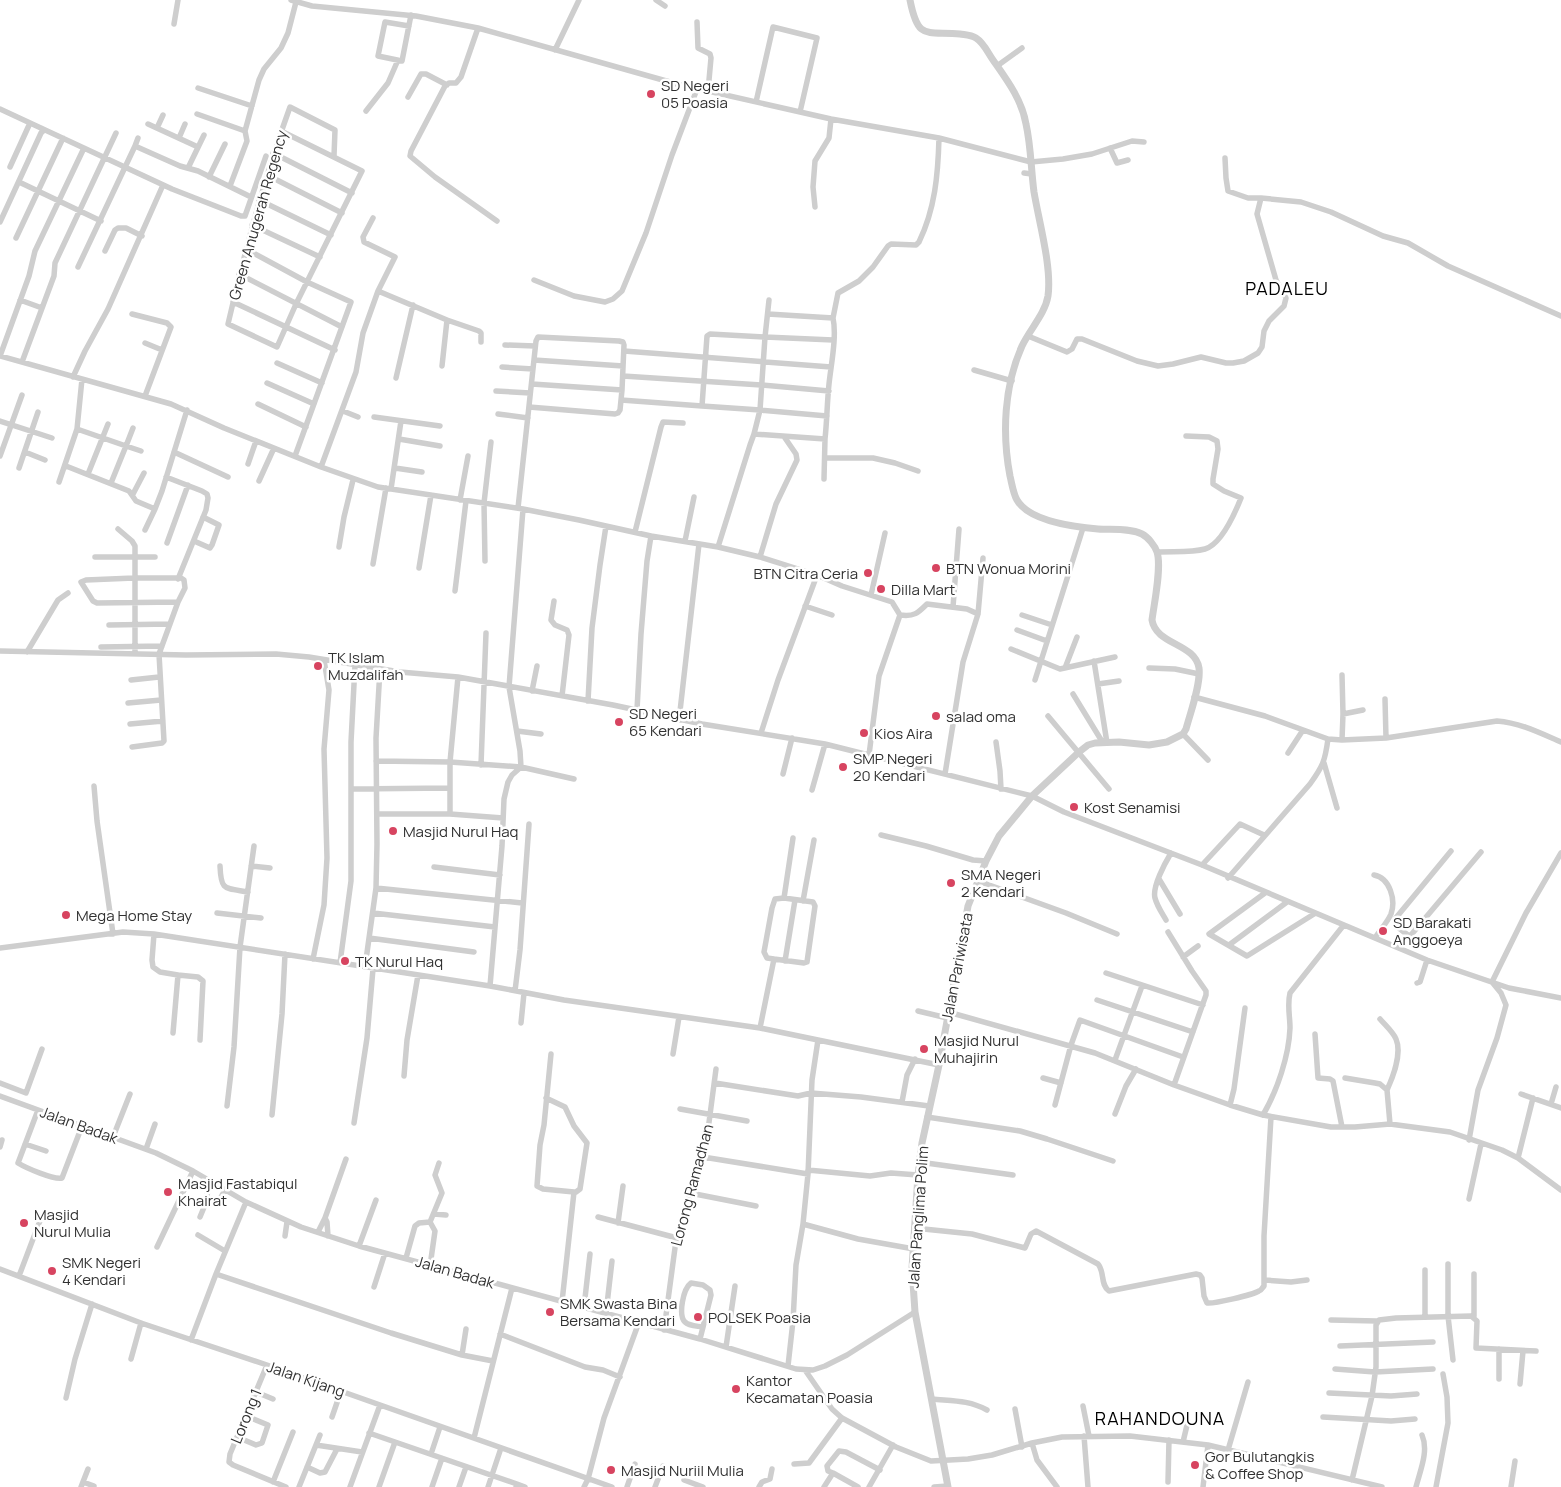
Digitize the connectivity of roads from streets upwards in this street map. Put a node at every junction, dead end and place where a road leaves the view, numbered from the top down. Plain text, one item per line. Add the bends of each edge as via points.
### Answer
1 (178, 0) edge
2 (578, 0) edge
3 (656, 0) edge
4 (910, 0) edge
5 (294, 1) edge
6 (665, 6) dead end
7 (411, 15) junction
8 (697, 22) dead end
9 (174, 24) dead end
10 (409, 26) junction
11 (478, 28) junction
12 (1022, 48) dead end
13 (555, 50) junction
14 (398, 60) junction
15 (997, 66) junction
16 (447, 85) junction
17 (198, 88) dead end
18 (697, 89) junction
19 (708, 91) junction
20 (408, 97) dead end
21 (756, 102) junction
22 (252, 106) junction
23 (0, 109) edge
24 (366, 111) dead end
25 (800, 112) junction
26 (197, 114) dead end
27 (163, 115) dead end
28 (831, 119) junction
29 (30, 123) junction
30 (148, 124) dead end
31 (185, 124) dead end
32 (157, 128) junction
33 (44, 130) junction
34 (245, 131) junction
35 (281, 131) junction
36 (116, 133) dead end
37 (204, 135) dead end
38 (63, 138) junction
39 (138, 138) dead end
40 (178, 138) junction
41 (939, 138) junction
42 (1144, 142) dead end
43 (225, 144) dead end
44 (135, 146) junction
45 (198, 147) junction
46 (84, 148) junction
47 (1110, 148) junction
48 (273, 153) junction
49 (266, 156) dead end
50 (334, 156) junction
51 (104, 157) junction
52 (1225, 158) dead end
53 (1128, 160) dead end
54 (1031, 162) junction
55 (125, 166) junction
56 (10, 167) dead end
57 (188, 168) junction
58 (1024, 173) dead end
59 (1032, 174) junction
60 (267, 175) junction
61 (209, 177) junction
62 (19, 182) junction
63 (164, 185) junction
64 (230, 186) junction
65 (38, 191) junction
66 (352, 193) junction
67 (251, 197) junction
68 (1261, 198) junction
69 (58, 200) junction
70 (259, 200) junction
71 (815, 207) dead end
72 (80, 211) junction
73 (342, 213) junction
74 (373, 218) dead end
75 (101, 221) junction
76 (497, 221) dead end
77 (0, 222) edge
78 (252, 225) junction
79 (331, 235) junction
80 (142, 236) junction
81 (16, 238) dead end
82 (246, 249) junction
83 (105, 251) dead end
84 (320, 257) junction
85 (78, 267) dead end
86 (239, 274) junction
87 (534, 280) dead end
88 (307, 282) junction
89 (378, 291) junction
90 (20, 300) junction
91 (769, 300) dead end
92 (233, 302) junction
93 (296, 304) junction
94 (413, 305) junction
95 (42, 308) junction
96 (132, 314) dead end
97 (768, 314) junction
98 (1561, 316) edge
99 (832, 318) junction
100 (447, 320) junction
101 (286, 327) junction
102 (342, 327) junction
103 (1028, 336) junction
104 (765, 337) junction
105 (833, 340) junction
106 (146, 342) dead end
107 (481, 342) dead end
108 (505, 345) dead end
109 (535, 346) junction
110 (162, 350) junction
111 (334, 350) junction
112 (624, 351) junction
113 (0, 356) edge
114 (706, 357) junction
115 (534, 360) junction
116 (763, 361) junction
117 (22, 362) junction
118 (277, 363) dead end
119 (442, 366) dead end
120 (623, 366) junction
121 (502, 367) dead end
122 (831, 367) junction
123 (533, 369) junction
124 (974, 370) dead end
125 (623, 376) junction
126 (73, 377) junction
127 (396, 378) dead end
128 (82, 379) junction
129 (705, 381) junction
130 (1012, 381) junction
131 (267, 383) dead end
132 (322, 383) junction
133 (532, 384) junction
134 (762, 385) junction
135 (496, 390) dead end
136 (622, 390) junction
137 (829, 391) junction
138 (530, 393) junction
139 (22, 395) dead end
140 (145, 396) junction
141 (621, 400) junction
142 (258, 404) dead end
143 (314, 404) junction
144 (702, 406) junction
145 (529, 407) junction
146 (186, 410) junction
147 (760, 410) junction
148 (343, 411) junction
149 (38, 412) dead end
150 (498, 414) dead end
151 (827, 416) junction
152 (358, 417) dead end
153 (374, 417) dead end
154 (528, 418) junction
155 (0, 421) edge
156 (401, 421) junction
157 (11, 424) junction
158 (108, 424) dead end
159 (683, 424) dead end
160 (440, 426) dead end
161 (306, 427) junction
162 (133, 428) dead end
163 (77, 429) junction
164 (32, 431) junction
165 (754, 434) junction
166 (1186, 436) dead end
167 (52, 438) dead end
168 (103, 438) junction
169 (785, 438) junction
170 (399, 439) junction
171 (826, 439) junction
172 (256, 441) junction
173 (491, 442) dead end
174 (126, 446) junction
175 (440, 446) dead end
176 (274, 448) junction
177 (140, 451) dead end
178 (25, 452) junction
179 (174, 452) junction
180 (0, 456) edge
181 (295, 456) junction
182 (468, 456) dead end
183 (825, 458) junction
184 (45, 460) dead end
185 (248, 464) dead end
186 (66, 466) junction
187 (321, 467) junction
188 (19, 468) dead end
189 (395, 468) junction
190 (918, 470) dead end
191 (422, 472) dead end
192 (144, 473) dead end
193 (88, 474) junction
194 (166, 477) junction
195 (228, 477) dead end
196 (824, 479) dead end
197 (353, 480) junction
198 (259, 481) dead end
199 (59, 482) dead end
200 (111, 483) junction
201 (188, 485) junction
202 (389, 489) junction
203 (132, 494) junction
204 (431, 495) junction
205 (694, 497) dead end
206 (463, 500) junction
207 (484, 503) junction
208 (155, 509) junction
209 (521, 509) junction
210 (203, 517) junction
211 (606, 526) junction
212 (1083, 528) junction
213 (118, 529) dead end
214 (959, 529) dead end
215 (145, 530) dead end
216 (635, 532) junction
217 (886, 533) dead end
218 (651, 536) junction
219 (194, 541) junction
220 (685, 541) junction
221 (167, 543) dead end
222 (699, 544) junction
223 (339, 547) dead end
224 (718, 547) junction
225 (1158, 552) junction
226 (95, 557) dead end
227 (155, 557) dead end
228 (760, 557) junction
229 (134, 558) junction
230 (983, 558) dead end
231 (485, 561) dead end
232 (373, 564) dead end
233 (419, 568) dead end
234 (816, 575) junction
235 (134, 578) junction
236 (178, 579) junction
237 (455, 591) dead end
238 (68, 593) dead end
239 (871, 595) junction
240 (554, 601) dead end
241 (134, 602) junction
242 (178, 602) junction
243 (805, 606) junction
244 (953, 607) junction
245 (978, 614) junction
246 (832, 615) dead end
247 (1022, 615) dead end
248 (900, 616) junction
249 (170, 624) junction
250 (109, 625) dead end
251 (134, 625) junction
252 (1052, 625) junction
253 (1017, 630) dead end
254 (486, 633) dead end
255 (1077, 637) dead end
256 (1047, 641) junction
257 (162, 646) junction
258 (101, 647) dead end
259 (1011, 649) dead end
260 (0, 651) edge
261 (134, 651) junction
262 (26, 652) junction
263 (159, 654) junction
264 (1115, 657) dead end
265 (324, 660) junction
266 (1041, 661) junction
267 (1094, 661) junction
268 (355, 665) junction
269 (537, 666) dead end
270 (1065, 668) junction
271 (1149, 668) dead end
272 (380, 669) junction
273 (1199, 674) junction
274 (1342, 675) dead end
275 (159, 677) junction
276 (458, 677) junction
277 (131, 680) dead end
278 (1035, 680) dead end
279 (1119, 681) dead end
280 (486, 682) junction
281 (1098, 684) junction
282 (509, 687) junction
283 (532, 691) junction
284 (1073, 694) dead end
285 (562, 696) junction
286 (1194, 697) junction
287 (1385, 699) dead end
288 (161, 700) junction
289 (588, 700) junction
290 (128, 703) dead end
291 (637, 710) junction
292 (1363, 710) dead end
293 (1344, 714) junction
294 (1048, 716) dead end
295 (680, 720) junction
296 (163, 721) junction
297 (130, 724) dead end
298 (517, 730) junction
299 (1303, 730) junction
300 (541, 734) dead end
301 (761, 734) junction
302 (1183, 734) junction
303 (792, 738) junction
304 (1386, 738) junction
305 (1328, 739) junction
306 (1342, 740) junction
307 (996, 742) dead end
308 (1561, 742) edge
309 (1105, 743) junction
310 (825, 744) junction
311 (132, 747) dead end
312 (1078, 752) junction
313 (1288, 753) dead end
314 (869, 755) junction
315 (1208, 760) dead end
316 (376, 761) junction
317 (450, 762) junction
318 (1324, 763) junction
319 (481, 765) junction
320 (521, 767) junction
321 (783, 774) dead end
322 (944, 774) junction
323 (574, 779) dead end
324 (94, 786) dead end
325 (351, 788) junction
326 (376, 788) junction
327 (450, 788) junction
328 (1001, 789) junction
329 (1108, 789) dead end
330 (812, 790) dead end
331 (1032, 796) junction
332 (1337, 808) dead end
333 (377, 814) junction
334 (450, 814) junction
335 (503, 818) junction
336 (528, 824) dead end
337 (881, 835) dead end
338 (1264, 835) junction
339 (793, 838) dead end
340 (814, 840) dead end
341 (254, 846) dead end
342 (1451, 851) dead end
343 (1481, 852) dead end
344 (1171, 853) junction
345 (1561, 854) edge
346 (986, 862) junction
347 (1202, 865) junction
348 (220, 866) dead end
349 (251, 866) junction
350 (270, 868) dead end
351 (434, 868) dead end
352 (1374, 874) dead end
353 (500, 875) junction
354 (1228, 878) junction
355 (1159, 879) junction
356 (978, 881) junction
357 (376, 888) junction
358 (248, 892) junction
359 (1265, 893) junction
360 (784, 898) junction
361 (497, 900) junction
362 (795, 900) junction
363 (803, 900) junction
364 (1287, 902) junction
365 (522, 903) junction
366 (373, 912) junction
367 (217, 913) dead end
368 (1180, 914) dead end
369 (1314, 914) junction
370 (245, 915) junction
371 (261, 918) dead end
372 (1166, 920) dead end
373 (1343, 926) junction
374 (495, 927) junction
375 (1168, 932) dead end
376 (113, 934) junction
377 (154, 934) junction
378 (1117, 934) dead end
379 (1409, 936) junction
380 (369, 938) junction
381 (1375, 938) junction
382 (1229, 945) junction
383 (1198, 946) dead end
384 (240, 947) junction
385 (0, 948) edge
386 (1400, 948) junction
387 (474, 952) dead end
388 (285, 954) junction
389 (1183, 957) junction
390 (313, 959) junction
391 (774, 959) junction
392 (1428, 960) junction
393 (785, 961) junction
394 (340, 963) junction
395 (365, 967) junction
396 (373, 969) junction
397 (1106, 973) dead end
398 (178, 975) junction
399 (418, 975) junction
400 (1492, 982) junction
401 (1417, 983) dead end
402 (490, 986) junction
403 (1142, 986) junction
404 (515, 991) junction
405 (524, 993) junction
406 (1561, 998) edge
407 (1097, 1000) dead end
408 (1203, 1006) junction
409 (1245, 1008) dead end
410 (918, 1011) dead end
411 (1133, 1011) junction
412 (948, 1015) junction
413 (679, 1017) junction
414 (1380, 1019) dead end
415 (521, 1023) dead end
416 (760, 1028) junction
417 (1193, 1032) junction
418 (173, 1033) dead end
419 (1315, 1034) dead end
420 (1124, 1035) junction
421 (200, 1040) dead end
422 (818, 1040) junction
423 (1071, 1045) junction
424 (42, 1050) dead end
425 (550, 1054) dead end
426 (673, 1054) dead end
427 (1183, 1057) junction
428 (915, 1059) junction
429 (1116, 1060) junction
430 (939, 1065) junction
431 (716, 1069) dead end
432 (1136, 1069) junction
433 (404, 1076) dead end
434 (1043, 1078) dead end
435 (1345, 1078) dead end
436 (0, 1083) edge
437 (715, 1083) junction
438 (1061, 1083) junction
439 (1174, 1085) junction
440 (1556, 1087) dead end
441 (1386, 1090) junction
442 (26, 1093) junction
443 (811, 1093) junction
444 (130, 1094) dead end
445 (1521, 1094) dead end
446 (0, 1096) edge
447 (546, 1098) junction
448 (1533, 1098) junction
449 (902, 1102) junction
450 (21, 1104) junction
451 (1551, 1104) junction
452 (1055, 1105) dead end
453 (1230, 1105) junction
454 (227, 1106) dead end
455 (929, 1106) junction
456 (1561, 1108) edge
457 (680, 1109) dead end
458 (38, 1110) junction
459 (710, 1114) junction
460 (1116, 1114) dead end
461 (272, 1115) dead end
462 (1264, 1115) junction
463 (927, 1117) junction
464 (1271, 1117) junction
465 (747, 1122) dead end
466 (354, 1123) dead end
467 (155, 1124) dead end
468 (1390, 1124) junction
469 (82, 1126) junction
470 (1342, 1127) junction
471 (113, 1137) junction
472 (2, 1140) dead end
473 (1469, 1140) junction
474 (25, 1144) junction
475 (1482, 1144) junction
476 (0, 1147) edge
477 (146, 1149) junction
478 (46, 1151) dead end
479 (702, 1157) junction
480 (1518, 1158) junction
481 (346, 1159) dead end
482 (1113, 1161) dead end
483 (919, 1162) junction
484 (439, 1163) dead end
485 (193, 1171) junction
486 (808, 1172) junction
487 (918, 1174) junction
488 (1013, 1175) dead end
489 (208, 1180) junction
490 (623, 1186) dead end
491 (225, 1190) junction
492 (1561, 1190) edge
493 (574, 1192) junction
494 (690, 1193) junction
495 (1468, 1199) dead end
496 (376, 1200) dead end
497 (246, 1202) junction
498 (217, 1204) dead end
499 (756, 1206) dead end
500 (434, 1214) junction
501 (446, 1215) dead end
502 (200, 1217) dead end
503 (598, 1217) dead end
504 (41, 1218) dead end
505 (325, 1218) junction
506 (287, 1222) junction
507 (430, 1222) junction
508 (618, 1223) junction
509 (803, 1224) junction
510 (914, 1228) junction
511 (318, 1232) junction
512 (198, 1235) dead end
513 (285, 1236) dead end
514 (328, 1236) junction
515 (677, 1238) junction
516 (359, 1246) junction
517 (157, 1247) dead end
518 (914, 1249) junction
519 (225, 1251) junction
520 (385, 1253) junction
521 (590, 1254) dead end
522 (406, 1258) junction
523 (612, 1261) dead end
524 (1448, 1264) dead end
525 (430, 1266) junction
526 (0, 1269) edge
527 (1425, 1270) dead end
528 (216, 1274) junction
529 (1474, 1274) dead end
530 (19, 1276) junction
531 (1265, 1280) junction
532 (1307, 1280) dead end
533 (735, 1286) dead end
534 (374, 1287) dead end
535 (512, 1288) junction
536 (562, 1302) junction
537 (92, 1304) junction
538 (584, 1307) junction
539 (914, 1312) junction
540 (606, 1313) junction
541 (1448, 1316) junction
542 (1474, 1316) junction
543 (1425, 1317) junction
544 (1331, 1320) dead end
545 (639, 1322) junction
546 (1378, 1322) junction
547 (141, 1323) junction
548 (702, 1327) junction
549 (466, 1329) dead end
550 (664, 1330) junction
551 (500, 1334) junction
552 (700, 1339) junction
553 (191, 1340) junction
554 (1433, 1342) dead end
555 (1376, 1344) junction
556 (1340, 1346) dead end
557 (726, 1347) junction
558 (1499, 1349) junction
559 (1523, 1350) junction
560 (1536, 1351) dead end
561 (462, 1355) junction
562 (131, 1359) dead end
563 (1453, 1360) dead end
564 (493, 1362) junction
565 (267, 1365) junction
566 (788, 1366) junction
567 (1433, 1369) dead end
568 (805, 1370) junction
569 (1335, 1370) dead end
570 (1375, 1372) junction
571 (1443, 1374) dead end
572 (620, 1377) junction
573 (1499, 1379) dead end
574 (1248, 1382) dead end
575 (1520, 1384) dead end
576 (341, 1391) junction
577 (256, 1392) junction
578 (1329, 1393) dead end
579 (1417, 1394) dead end
580 (1372, 1396) junction
581 (66, 1398) dead end
582 (273, 1399) dead end
583 (932, 1399) junction
584 (380, 1405) junction
585 (1083, 1406) dead end
586 (1015, 1409) dead end
587 (987, 1410) dead end
588 (246, 1416) junction
589 (332, 1417) dead end
590 (1323, 1417) dead end
591 (842, 1418) junction
592 (1415, 1418) dead end
593 (1366, 1420) junction
594 (1188, 1421) dead end
595 (440, 1427) junction
596 (293, 1432) dead end
597 (369, 1434) junction
598 (320, 1435) dead end
599 (1422, 1435) dead end
600 (1087, 1436) junction
601 (237, 1437) junction
602 (474, 1438) junction
603 (1169, 1440) junction
604 (395, 1442) junction
605 (1183, 1442) junction
606 (1032, 1443) junction
607 (316, 1445) junction
608 (893, 1445) junction
609 (1208, 1445) junction
610 (1022, 1447) junction
611 (501, 1448) junction
612 (337, 1449) junction
613 (1228, 1450) junction
614 (362, 1452) junction
615 (431, 1454) junction
616 (442, 1458) junction
617 (943, 1460) junction
618 (1515, 1461) dead end
619 (635, 1464) dead end
620 (794, 1464) dead end
621 (663, 1466) dead end
622 (307, 1467) junction
623 (466, 1467) junction
624 (88, 1469) dead end
625 (772, 1469) dead end
626 (880, 1470) junction
627 (833, 1473) junction
628 (492, 1476) junction
629 (588, 1479) junction
630 (1352, 1480) junction
631 (273, 1482) junction
632 (1168, 1482) dead end
633 (82, 1485) edge
634 (516, 1485) edge
635 (1365, 1485) edge
636 (94, 1486) edge
637 (352, 1486) edge
638 (603, 1486) edge
639 (948, 1486) edge
640 (286, 1487) edge
641 (299, 1487) edge
642 (378, 1487) edge
643 (432, 1487) edge
644 (459, 1487) edge
645 (488, 1487) edge
646 (525, 1487) edge
647 (584, 1487) edge
648 (612, 1487) edge
649 (627, 1487) edge
650 (655, 1487) edge
651 (681, 1487) edge
652 (703, 1487) edge
653 (759, 1487) edge
654 (824, 1487) edge
655 (858, 1487) edge
656 (869, 1487) edge
657 (934, 1487) edge
658 (1057, 1487) edge
659 (1088, 1487) edge
660 (1203, 1487) edge
661 (1382, 1487) edge
662 (1416, 1487) edge
663 (1436, 1487) edge
664 (1511, 1487) edge

1 - 9 street
2 - 13 street
3 - 6 street
4 - 15 street via 922,31 974,37
5 - 7 street via 312,6
5 - 22 street via 288,33 264,69
7 - 10 street
7 - 11 street
8 - 19 street via 698,48 710,54 711,58
10 - 14 street via 402,61
10 - 14 street via 385,22 378,56
11 - 13 street
11 - 16 street via 461,77
12 - 15 street
13 - 18 street
14 - 24 street via 388,83
15 - 54 street via 1006,77 1024,115
16 - 20 street via 422,74
16 - 76 street via 410,156
17 - 22 street
18 - 19 street
18 - 87 street via 646,234 622,291 605,302 574,296
19 - 21 street
21 - 25 street
21 - 25 street via 773,27 816,38
22 - 34 street
23 - 29 street
25 - 28 street
26 - 34 street
27 - 32 street
28 - 41 street
28 - 71 street via 829,138 815,161
29 - 33 street
29 - 56 street
30 - 32 street
31 - 40 street
32 - 40 street
33 - 38 street
33 - 62 street
34 - 64 street via 247,141
35 - 48 street, Green Anugerah Regency
35 - 50 street
35 - 50 street, Green Anugerah Regency via 290,107 335,130
36 - 51 street
37 - 45 street
38 - 46 street
38 - 65 street
39 - 44 street
40 - 45 street
41 - 54 street
41 - 99 street via 934,197 919,242 916,245 888,246 859,281 838,293
42 - 47 street via 1132,141
43 - 61 street
44 - 55 street
44 - 57 street
45 - 57 street
46 - 51 street
46 - 69 street
47 - 53 street via 1117,163
47 - 54 street via 1063,160
48 - 60 street, Green Anugerah Regency
48 - 66 street
49 - 67 street
50 - 66 street via 362,171
51 - 55 street
51 - 72 street
52 - 68 street via 1228,191 1248,198
54 - 59 street
55 - 63 street
55 - 75 street
57 - 61 street
58 - 59 street
59 - 103 street via 1049,283 1046,304
60 - 70 street, Green Anugerah Regency
60 - 73 street
61 - 64 street
62 - 65 street
62 - 77 street
63 - 67 street via 241,216 245,216
63 - 80 street
64 - 67 street
65 - 69 street
65 - 81 street
66 - 73 street
68 - 98 street via 1301,202 1331,212 1413,246 1448,266
68 - 103 street via 1257,214 1276,280 1286,298 1284,306 1264,330 1260,351 1252,357 1226,363 1201,357 1158,366 1137,362 1082,339 1078,339 1068,352
69 - 72 street
69 - 90 street via 35,251
70 - 78 street, Green Anugerah Regency
70 - 79 street
72 - 75 street
72 - 95 street via 55,263 54,276
73 - 79 street
74 - 89 street via 363,237 364,242 396,257
75 - 85 street
78 - 82 street, Green Anugerah Regency
78 - 84 street
79 - 84 street
80 - 83 street via 126,228 118,228
80 - 126 street
82 - 86 street, Green Anugerah Regency
82 - 88 street
84 - 88 street
86 - 92 street, Green Anugerah Regency
86 - 93 street
88 - 93 street
88 - 102 street via 351,302
89 - 94 street
89 - 148 street via 363,333 356,372
90 - 95 street
90 - 113 street
91 - 97 street
92 - 101 street
92 - 101 street, Green Anugerah Regency via 228,324 278,347
93 - 101 street
93 - 102 street
94 - 100 street
94 - 127 street
95 - 117 street
96 - 110 street via 171,326
97 - 99 street
97 - 104 street
99 - 105 street
100 - 107 street via 479,331
100 - 119 street
101 - 111 street
102 - 111 street
103 - 130 street
104 - 105 street
104 - 114 street via 710,334 707,336
104 - 116 street
105 - 122 street
106 - 110 street
108 - 109 street
109 - 112 street via 541,336 623,342
109 - 115 street
110 - 140 street
111 - 132 street
112 - 114 street
112 - 120 street
113 - 117 street
114 - 116 street
114 - 129 street
115 - 120 street
115 - 123 street
116 - 122 street
116 - 134 street
117 - 126 street
118 - 132 street
120 - 125 street
121 - 123 street
122 - 137 street
123 - 133 street
124 - 130 street
125 - 129 street
125 - 136 street
126 - 128 street
128 - 140 street
128 - 163 street
129 - 134 street
129 - 144 street
130 - 212 street via 1005,434 1006,458 1016,499 1023,508 1036,515
131 - 143 street
132 - 143 street
133 - 136 street
133 - 138 street
134 - 137 street
134 - 147 street
135 - 138 street
136 - 141 street
137 - 151 street
138 - 145 street
139 - 157 street
140 - 146 street
141 - 144 street
141 - 145 street via 620,410 615,414
142 - 161 street
143 - 161 street
144 - 147 street
145 - 154 street
146 - 172 street
146 - 179 street
147 - 151 street
147 - 165 street
148 - 152 street
148 - 187 street
149 - 164 street
150 - 154 street
151 - 171 street
153 - 156 street
154 - 209 street
155 - 157 street
156 - 160 street
156 - 170 street
157 - 164 street
157 - 180 street
158 - 168 street
159 - 216 street via 663,422 660,427
161 - 181 street
162 - 174 street
163 - 168 street
163 - 186 street
164 - 167 street
164 - 178 street
165 - 169 street
165 - 224 street
166 - 225 street via 1209,437 1217,441 1214,484 1241,498 1233,517 1213,545 1206,549
168 - 174 street
168 - 193 street
169 - 171 street
169 - 228 street via 797,460 776,504
170 - 175 street
170 - 189 street
171 - 183 street
172 - 176 street
172 - 185 street
173 - 207 street
174 - 177 street
174 - 200 street
176 - 181 street
176 - 198 street
178 - 184 street
178 - 188 street
179 - 194 street
179 - 195 street
181 - 187 street
182 - 206 street
183 - 190 street via 873,458
183 - 196 street
186 - 193 street
186 - 199 street
187 - 197 street
189 - 191 street
189 - 202 street
192 - 203 street
193 - 200 street
194 - 201 street
194 - 208 street
197 - 202 street
197 - 223 street
200 - 203 street
201 - 210 street via 207,494
201 - 221 street
202 - 204 street
202 - 232 street
203 - 208 street via 136,501
204 - 206 street
204 - 233 street
205 - 220 street
206 - 207 street
206 - 237 street
207 - 209 street
207 - 231 street
208 - 215 street
209 - 211 street
209 - 282 street
210 - 219 street
210 - 219 street via 219,525 212,545 210,548
211 - 216 street
211 - 289 street via 592,628
212 - 225 street via 1142,534
212 - 252 street
213 - 229 street via 135,546
214 - 244 street
216 - 218 street
217 - 239 street
218 - 220 street
218 - 291 street
219 - 236 street
220 - 222 street
222 - 224 street
222 - 295 street
224 - 228 street
225 - 273 street via 1153,627 1159,635 1191,655
226 - 229 street
227 - 229 street
228 - 234 street
229 - 235 street
230 - 245 street
234 - 239 street
234 - 243 street
235 - 236 street
235 - 241 street
235 - 241 street via 81,582 94,602
236 - 242 street via 183,579 186,585
238 - 262 street via 58,600
239 - 248 street via 892,602
240 - 285 street via 551,620 567,630 569,635
241 - 242 street
241 - 251 street
242 - 249 street
243 - 246 street
243 - 301 street
244 - 245 street
244 - 248 street via 927,604 910,617
245 - 322 street via 963,662
247 - 252 street
248 - 314 street via 879,676
249 - 251 street
249 - 257 street
250 - 251 street
251 - 261 street
252 - 256 street
253 - 256 street
254 - 280 street
255 - 270 street
256 - 266 street
257 - 261 street
257 - 263 street
258 - 261 street
259 - 266 street
260 - 262 street
261 - 262 street
261 - 263 street
263 - 265 street via 276,654
263 - 275 street
264 - 267 street
265 - 268 street
265 - 390 street via 329,690 324,749 327,858 324,905
266 - 270 street
266 - 278 street
267 - 270 street
267 - 281 street
268 - 272 street
268 - 325 street
269 - 283 street
271 - 273 street
272 - 276 street
272 - 316 street
273 - 286 street
274 - 293 street
275 - 277 street
275 - 288 street
276 - 280 street
276 - 317 street
279 - 281 street
280 - 282 street
280 - 319 street
281 - 309 street
282 - 283 street
282 - 298 street
283 - 285 street
284 - 309 street
285 - 289 street
286 - 299 street
286 - 302 street
287 - 304 street
288 - 290 street
288 - 296 street
289 - 291 street
291 - 295 street
292 - 293 street
293 - 306 street
294 - 312 street
295 - 301 street
296 - 297 street
296 - 311 street via 163,742
298 - 300 street
298 - 320 street
299 - 305 street
299 - 313 street
301 - 303 street
302 - 309 street via 1167,742 1149,745
302 - 315 street
303 - 310 street
303 - 321 street
304 - 306 street
304 - 308 street via 1512,722
305 - 306 street
305 - 318 street
307 - 328 street
309 - 312 street via 1091,744
310 - 314 street
310 - 330 street
312 - 329 street
312 - 331 street, Jalan Pariwisata
314 - 322 street
316 - 317 street
316 - 326 street
317 - 319 street
317 - 327 street
318 - 332 street
318 - 338 street via 1310,784
319 - 320 street
320 - 323 street
320 - 335 street via 512,775 506,789
322 - 328 street
324 - 376 street
325 - 326 street
325 - 394 street via 351,893
326 - 327 street
326 - 333 street
327 - 334 street
328 - 331 street
331 - 344 street via 1064,812
331 - 346 street, Jalan Pariwisata via 999,836
333 - 334 street
333 - 357 street
334 - 335 street
335 - 353 street
336 - 365 street
337 - 346 street
338 - 347 street via 1240,824
338 - 354 street
339 - 360 street
340 - 363 street
341 - 349 street
342 - 379 street via 1395,919 1395,925
343 - 379 street
344 - 347 street
344 - 355 street
345 - 400 street via 1526,913
346 - 356 street, Jalan Pariwisata
347 - 354 street
348 - 358 street via 223,886
349 - 350 street
349 - 358 street
351 - 353 street
352 - 381 street via 1389,886 1393,906
353 - 361 street
354 - 359 street
355 - 368 street
355 - 372 street via 1155,897
356 - 378 street
356 - 412 street, Jalan Pariwisata via 968,906
357 - 361 street
357 - 366 street
358 - 370 street
359 - 364 street
359 - 382 street via 1209,934
360 - 362 street
360 - 391 street via 774,902 764,952 767,958
361 - 365 street
361 - 374 street
362 - 363 street
362 - 393 street
363 - 393 street via 813,902 815,906 807,962
364 - 369 street
364 - 382 street
365 - 404 street
366 - 374 street
366 - 380 street
367 - 370 street
369 - 373 street
369 - 382 street via 1247,956
370 - 371 street
370 - 384 street
373 - 381 street
373 - 462 street via 1290,993 1287,1049 1275,1092
374 - 402 street
375 - 389 street
376 - 377 street
376 - 385 street
377 - 384 street
377 - 398 street via 153,967 160,972
379 - 386 street
380 - 387 street
380 - 395 street
381 - 386 street
383 - 389 street
384 - 388 street
384 - 454 street
386 - 392 street
388 - 390 street
388 - 461 street
389 - 408 street via 1206,991
390 - 394 street
391 - 393 street
391 - 416 street
392 - 400 street
392 - 401 street
394 - 395 street
395 - 396 street
396 - 399 street
396 - 466 street
397 - 403 street
398 - 418 street
398 - 421 street via 198,977 203,981
399 - 402 street
399 - 433 street
400 - 406 street
400 - 473 street via 1506,1005 1478,1090
402 - 404 street
403 - 408 street
403 - 411 street
404 - 405 street
405 - 413 street
405 - 415 street
407 - 411 street
408 - 417 street
409 - 453 street
410 - 412 street
411 - 417 street
411 - 420 street
412 - 423 street
412 - 430 street, Jalan Pariwisata
413 - 416 street
413 - 426 street
414 - 441 street via 1393,1034 1397,1045 1392,1078
416 - 422 street
417 - 427 street
419 - 470 street via 1318,1078 1333,1080
420 - 423 street via 1080,1020
420 - 427 street
420 - 429 street
422 - 428 street
422 - 443 street
423 - 429 street
423 - 438 street
424 - 442 street
425 - 447 street
427 - 439 street
428 - 430 street
428 - 449 street via 907,1075
429 - 432 street
430 - 455 street, Jalan Panglima Polim
431 - 437 street, Lorong Ramadhan
432 - 439 street
432 - 460 street
434 - 438 street
435 - 441 street via 1375,1083
436 - 442 street
437 - 443 street via 798,1096
437 - 459 street, Lorong Ramadhan
438 - 452 street
439 - 453 street
440 - 451 street
441 - 468 street
442 - 450 street
443 - 449 street
443 - 486 street
444 - 471 street
445 - 448 street
446 - 450 street, Jalan Badak
447 - 493 street via 565,1107 586,1140 580,1189
447 - 493 street via 537,1186
448 - 451 street
448 - 480 street
449 - 455 street
450 - 458 street, Jalan Badak
451 - 456 street
453 - 462 street
455 - 463 street, Jalan Panglima Polim
457 - 459 street
458 - 469 street, Jalan Badak
458 - 474 street
459 - 465 street
459 - 479 street, Lorong Ramadhan
462 - 464 street
463 - 482 street via 1020,1131
463 - 483 street, Jalan Panglima Polim
464 - 470 street
464 - 531 street via 1264,1236
467 - 477 street
468 - 470 street
468 - 473 street via 1450,1132
469 - 471 street, Jalan Badak
469 - 474 street via 61,1179 20,1165
471 - 477 street, Jalan Badak
472 - 476 street
473 - 475 street
474 - 478 street
475 - 480 street
475 - 495 street
477 - 485 street, Jalan Badak
479 - 486 street
479 - 494 street, Lorong Ramadhan
480 - 492 street
481 - 505 street
483 - 487 street, Jalan Panglima Polim
483 - 488 street
484 - 500 street via 435,1175 442,1193
485 - 489 street, Jalan Badak
485 - 517 street
486 - 487 street via 870,1176
486 - 509 street
487 - 510 street, Jalan Panglima Polim
489 - 491 street, Jalan Badak
489 - 502 street via 207,1200
490 - 508 street
491 - 497 street, Jalan Badak
491 - 498 street
493 - 536 street
494 - 499 street
494 - 515 street, Lorong Ramadhan
496 - 516 street
497 - 506 street, Jalan Badak
497 - 519 street
500 - 501 street
500 - 507 street
503 - 508 street
504 - 530 street
505 - 511 street
505 - 514 street
506 - 511 street, Jalan Badak
506 - 513 street
507 - 522 street via 415,1226
507 - 525 street via 435,1231
508 - 515 street
509 - 518 street via 858,1239
509 - 566 street via 796,1265
510 - 518 street, Jalan Panglima Polim
510 - 531 street via 972,1234 1025,1248 1031,1234 1036,1231 1098,1264 1104,1286 1109,1291 1198,1274 1202,1278 1205,1301 1210,1303 1258,1292
511 - 514 street, Jalan Badak
512 - 519 street
514 - 516 street, Jalan Badak
515 - 550 street, Lorong Ramadhan
516 - 520 street, Jalan Badak
518 - 539 street, Jalan Panglima Polim
519 - 528 street
520 - 522 street, Jalan Badak
520 - 534 street
521 - 538 street
522 - 525 street, Jalan Badak
523 - 540 street
524 - 541 street
525 - 535 street, Jalan Badak
526 - 530 street, Jalan Kijang
527 - 543 street
528 - 553 street
528 - 561 street
529 - 542 street
530 - 537 street, Jalan Kijang
531 - 532 street
533 - 557 street
535 - 536 street, Jalan Badak
535 - 551 street
536 - 538 street, Jalan Badak
537 - 547 street, Jalan Kijang
537 - 581 street
538 - 540 street, Jalan Badak
539 - 568 street, Jalan Badak via 847,1355 825,1366
539 - 583 street, Jalan Panglima Polim
540 - 545 street, Jalan Badak
541 - 542 street
541 - 543 street
541 - 563 street
542 - 558 street via 1477,1321 1476,1348
543 - 546 street via 1381,1319
544 - 546 street
545 - 550 street, Jalan Badak
545 - 572 street
546 - 555 street
547 - 553 street, Jalan Kijang
547 - 562 street
548 - 548 street via 710,1290 691,1284 683,1298 684,1320 687,1324
548 - 552 street
549 - 561 street
550 - 552 street, Jalan Badak
551 - 564 street
551 - 572 street
552 - 557 street, Jalan Badak
553 - 565 street, Jalan Kijang
554 - 555 street
555 - 556 street
555 - 570 street
557 - 566 street, Jalan Badak
558 - 559 street
558 - 573 street
559 - 560 street
559 - 575 street
561 - 564 street
564 - 602 street
565 - 576 street, Jalan Kijang
565 - 577 street, Lorong 1
566 - 568 street, Jalan Badak
567 - 570 street
568 - 591 street
569 - 570 street
570 - 580 street
571 - 663 street via 1448,1423
572 - 629 street via 604,1418
574 - 613 street
576 - 584 street, Jalan Kijang
576 - 589 street
577 - 582 street
577 - 588 street, Lorong 1
578 - 580 street
579 - 580 street
580 - 593 street
583 - 587 street via 965,1401
583 - 617 street, Jalan Panglima Polim
584 - 595 street, Jalan Kijang
584 - 597 street
585 - 600 street
586 - 610 street
588 - 601 street, Lorong 1
588 - 601 street via 267,1424 264,1437 256,1445
590 - 593 street
591 - 608 street
591 - 620 street via 812,1460 804,1465
592 - 593 street
593 - 630 street
594 - 605 street
595 - 602 street, Jalan Kijang
595 - 615 street
596 - 631 street
597 - 604 street
597 - 614 street
598 - 607 street
599 - 662 street via 1425,1452
600 - 603 street
600 - 606 street
600 - 659 street
601 - 631 street, Lorong 1 via 230,1463
602 - 611 street, Jalan Kijang
603 - 605 street
603 - 632 street
604 - 615 street
604 - 642 street
605 - 609 street
606 - 610 street
606 - 658 street via 1037,1460
607 - 612 street
607 - 622 street
608 - 617 street via 925,1460
608 - 626 street
609 - 613 street
609 - 660 street
610 - 617 street via 968,1459
611 - 628 street
611 - 629 street, Jalan Kijang
612 - 614 street
612 - 622 street via 325,1472
613 - 630 street
614 - 637 street
615 - 616 street
616 - 623 street
616 - 643 street
617 - 639 street, Jalan Panglima Polim
618 - 664 street
619 - 649 street
621 - 650 street
622 - 641 street
623 - 628 street
623 - 644 street
624 - 633 street
625 - 653 street via 770,1479
626 - 627 street via 839,1450 827,1466
626 - 656 street
627 - 654 street
627 - 655 street
628 - 634 street
628 - 645 street
629 - 638 street, Jalan Kijang
629 - 647 street
630 - 635 street
631 - 640 street
633 - 636 street
634 - 646 street
635 - 661 street
638 - 648 street, Jalan Kijang
639 - 657 street
651 - 652 street via 684,1478

